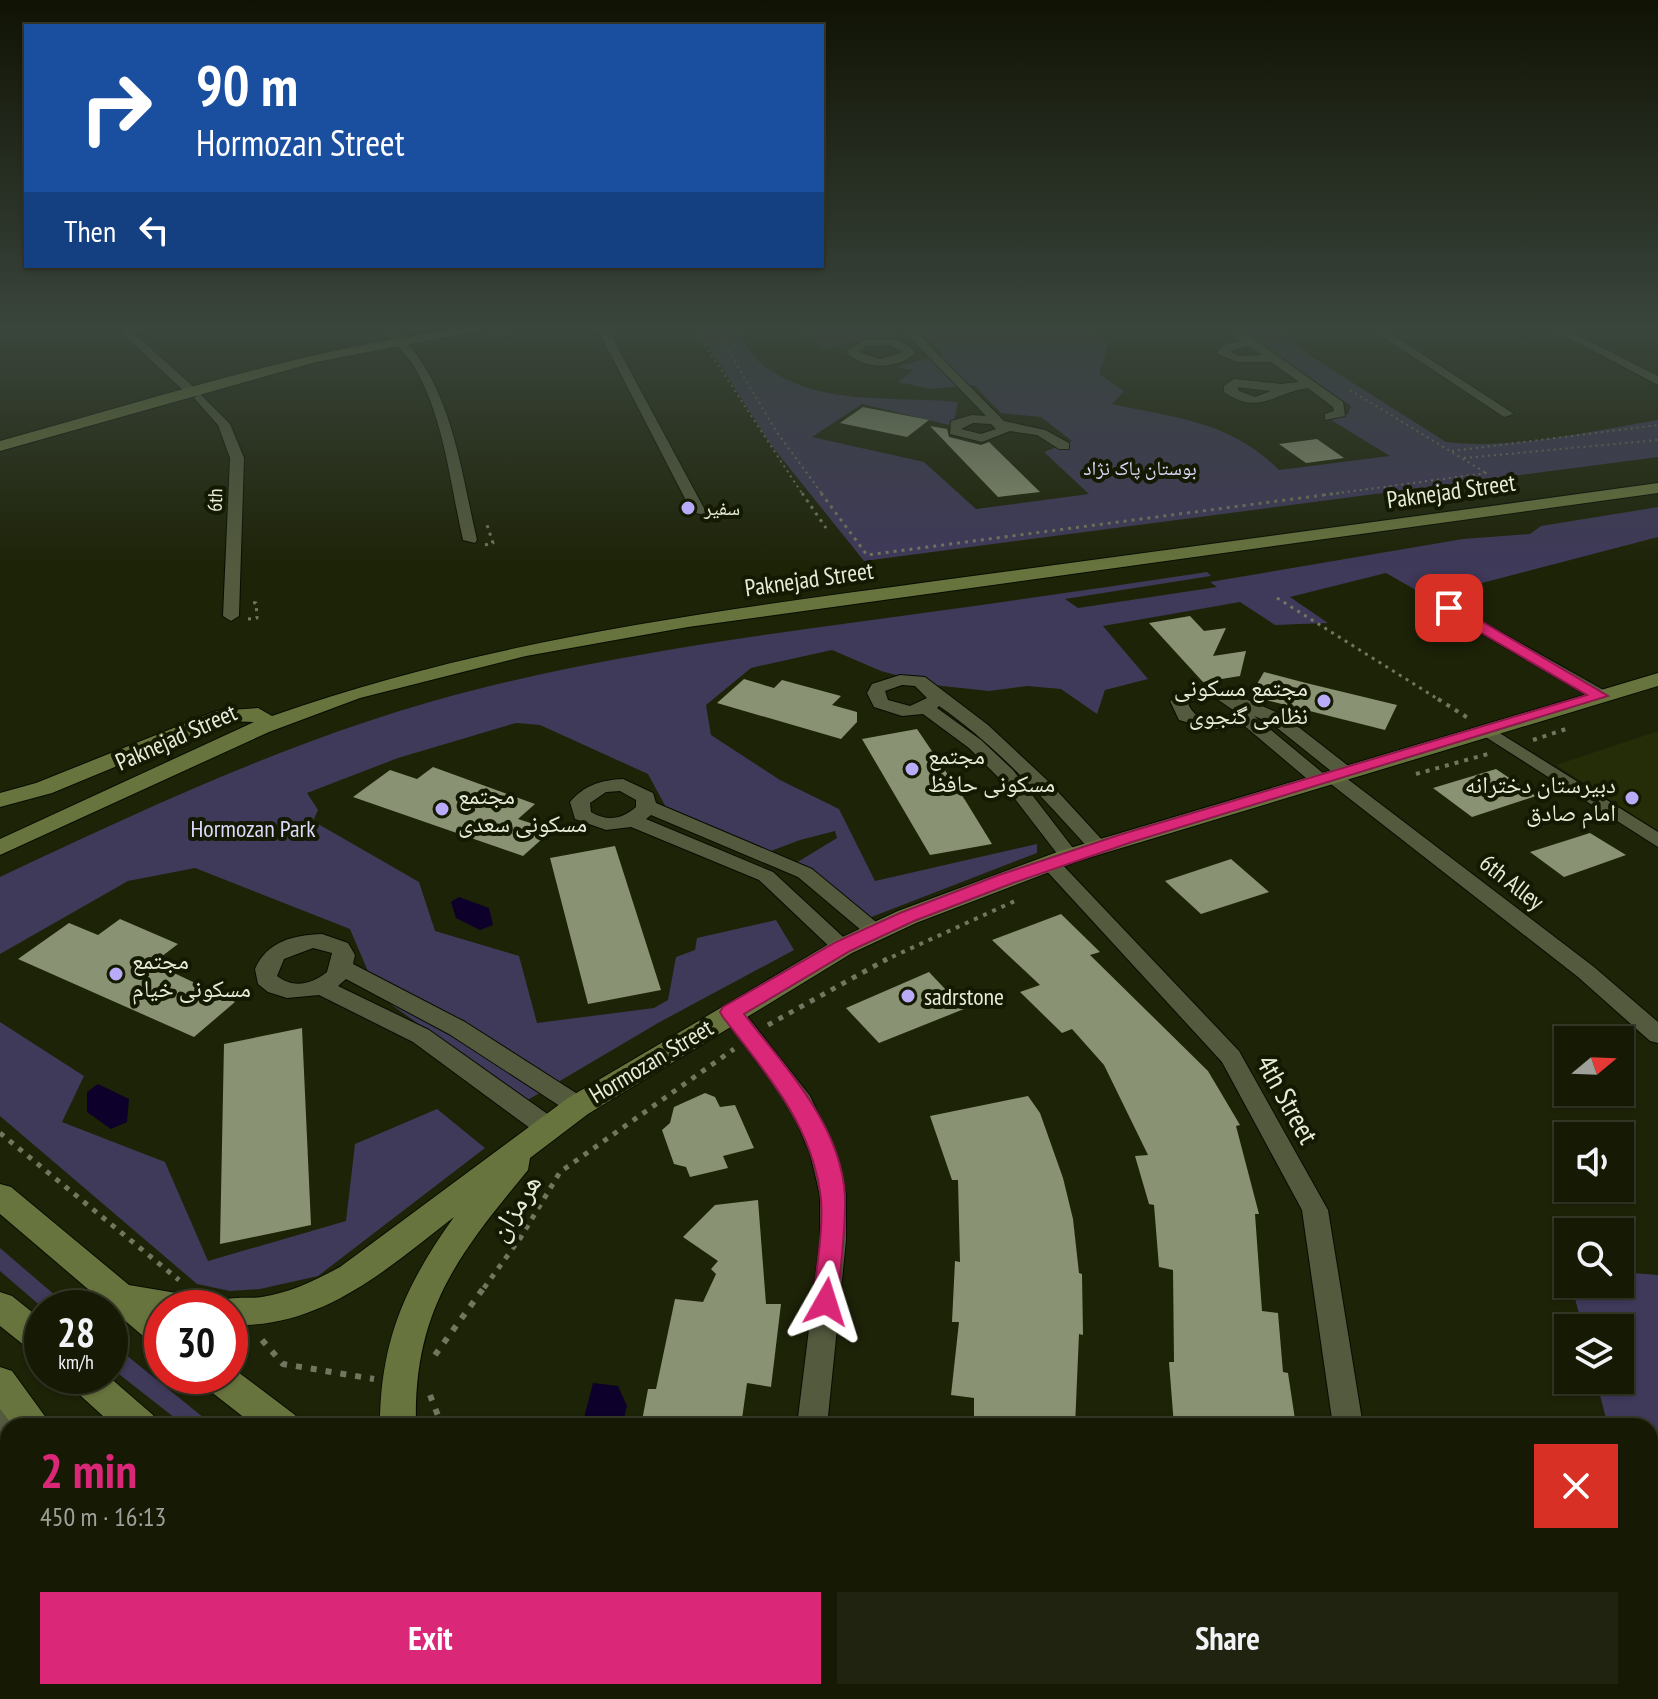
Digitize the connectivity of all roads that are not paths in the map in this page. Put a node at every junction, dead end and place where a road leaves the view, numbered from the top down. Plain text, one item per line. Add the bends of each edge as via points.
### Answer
1 (141, 409) edge
2 (148, 409) edge
3 (210, 409) edge
4 (437, 409) edge
5 (645, 409) edge
6 (986, 409) edge
7 (1341, 409) edge
8 (1501, 409) edge
9 (1508, 414) dead end
10 (1329, 417) dead end
11 (0, 446) edge
12 (1064, 446) dead end
13 (0, 453) edge
14 (1658, 488) edge
15 (699, 512) dead end
16 (470, 540) dead end
17 (1449, 608) dead end
18 (231, 616) dead end
19 (1658, 679) edge
20 (1601, 696) junction
21 (261, 727) junction
22 (1493, 742) junction
23 (1025, 766) junction
24 (1006, 774) junction
25 (1332, 776) junction
26 (44, 788) junction
27 (111, 796) junction
28 (0, 800) edge
29 (1658, 841) edge
30 (1098, 847) junction
31 (0, 848) edge
32 (1060, 860) junction
33 (784, 863) junction
34 (766, 876) junction
35 (876, 931) junction
36 (843, 947) junction
37 (343, 968) junction
38 (321, 987) junction
39 (731, 1012) junction
40 (1658, 1035) edge
41 (483, 1043) junction
42 (458, 1061) junction
43 (578, 1106) junction
44 (547, 1127) junction
45 (0, 1196) edge
46 (110, 1290) edge
47 (128, 1305) edge
48 (0, 1306) edge
49 (248, 1312) edge
50 (144, 1318) edge
51 (24, 1325) edge
52 (0, 1382) edge
53 (104, 1394) edge
54 (240, 1394) edge
55 (0, 1395) edge
56 (3, 1418) edge
57 (28, 1418) edge
58 (131, 1418) edge
59 (272, 1418) edge
60 (398, 1418) edge
61 (813, 1418) edge
62 (1347, 1418) edge

1 - 11 main road
2 - 13 main road
3 - 18 street, 6th via 224,424 237,458
4 - 16 street
5 - 15 street
6 - 12 street via 1000,424 1047,431
7 - 10 street
8 - 9 street
14 - 21 main road, Paknejad Street via 594,636 369,690
17 - 20 street
19 - 20 main road, Hormozan Street
20 - 22 main road, Hormozan Street
21 - 26 main road via 266,722 258,714 223,715
21 - 27 main road, Paknejad Street
22 - 25 main road, Hormozan Street
22 - 29 street
23 - 24 street
23 - 24 street, 4th Street via 973,720 931,702
23 - 30 street
24 - 32 street, 4th Street
25 - 25 street via 1238,708 1277,719
25 - 30 main road, Hormozan Street
25 - 40 street, 6th Alley via 1586,972
26 - 27 main road via 89,779 105,784
26 - 28 main road
27 - 31 main road, Paknejad Street
30 - 32 main road, Hormozan Street
32 - 35 main road, Hormozan Street
32 - 62 street, 4th Street via 1231,1057 1315,1210
33 - 34 street
33 - 34 street via 639,813
33 - 35 street via 805,873
34 - 36 street
35 - 36 main road, Hormozan Street
36 - 39 main road, Hormozan Street
37 - 38 street
37 - 38 street via 340,948 310,941 275,954 265,971 266,979 281,990
37 - 41 street
38 - 42 street via 421,1036
39 - 43 main road, Hormozan Street
39 - 61 street via 801,1102 823,1153 833,1195 833,1240
41 - 42 street
41 - 43 street
42 - 44 street
43 - 44 main road, Hormozan Street
44 - 49 main road, Hormozan Street via 352,1277 319,1295
44 - 60 main road, Hormozan Street via 487,1198 429,1281 404,1334 397,1374
45 - 46 main road
47 - 50 main road
48 - 51 main road
52 - 57 main road
53 - 58 main road
54 - 59 main road
55 - 56 lane

